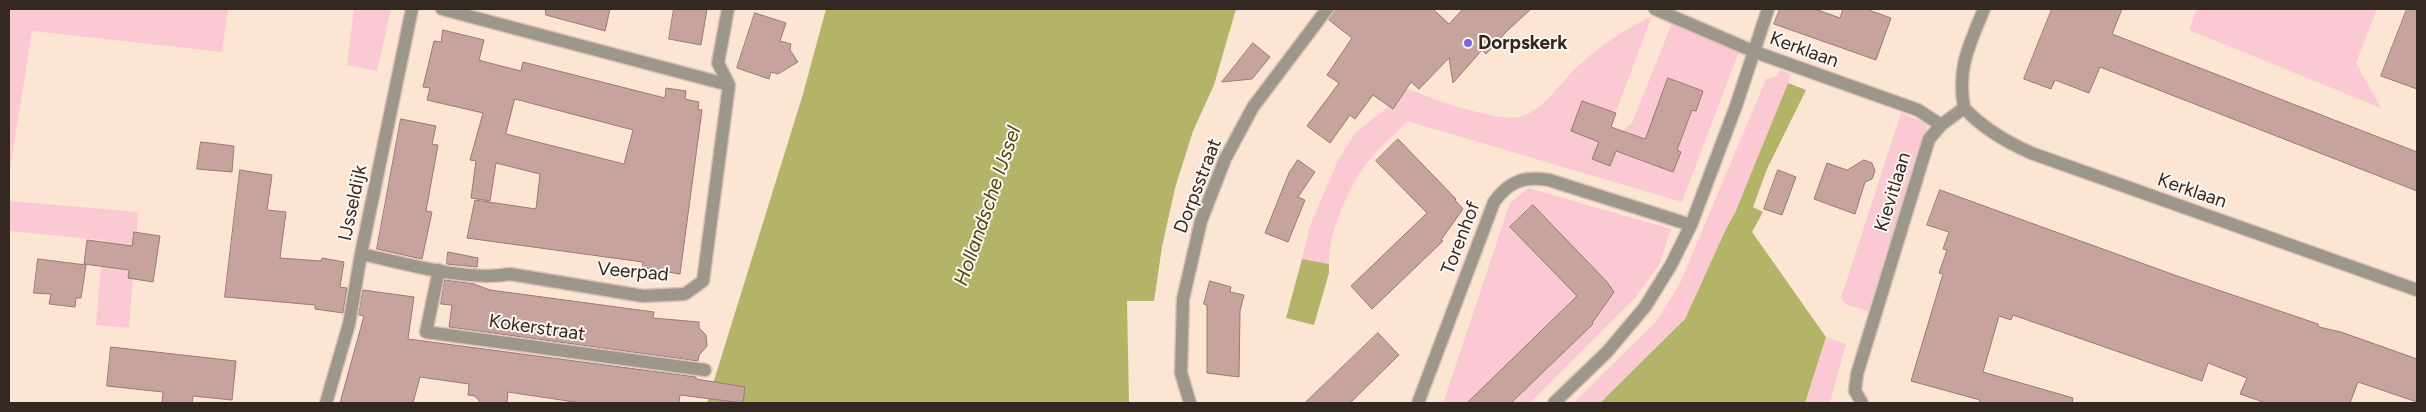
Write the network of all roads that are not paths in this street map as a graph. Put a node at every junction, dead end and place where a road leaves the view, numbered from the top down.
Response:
1 (412, 9) edge
2 (442, 9) edge
3 (728, 9) edge
4 (1327, 9) edge
5 (1655, 9) edge
6 (1768, 9) edge
7 (1984, 9) edge
8 (1755, 52) junction
9 (729, 85) junction
10 (1964, 108) junction
11 (1941, 125) junction
12 (1691, 225) junction
13 (361, 254) junction
14 (439, 270) junction
15 (2417, 290) edge
16 (705, 370) dead end
17 (1860, 402) edge
18 (326, 403) edge
19 (1190, 403) edge
20 (1418, 403) edge
21 (1554, 403) edge

1 - 13 street, IJsseldijk
2 - 9 street
3 - 9 street
4 - 19 street, Dorpsstraat
5 - 8 street, Kerklaan
6 - 8 street
7 - 10 street
8 - 11 street, Kerklaan
8 - 12 street
9 - 14 street, Veerpad
10 - 11 street, Kievitlaan
10 - 15 street, Kerklaan
11 - 17 street, Kievitlaan
12 - 20 street, Torenhof
12 - 21 street
13 - 14 street, Veerpad
13 - 18 street, IJsseldijk
14 - 16 street, Kokerstraat

